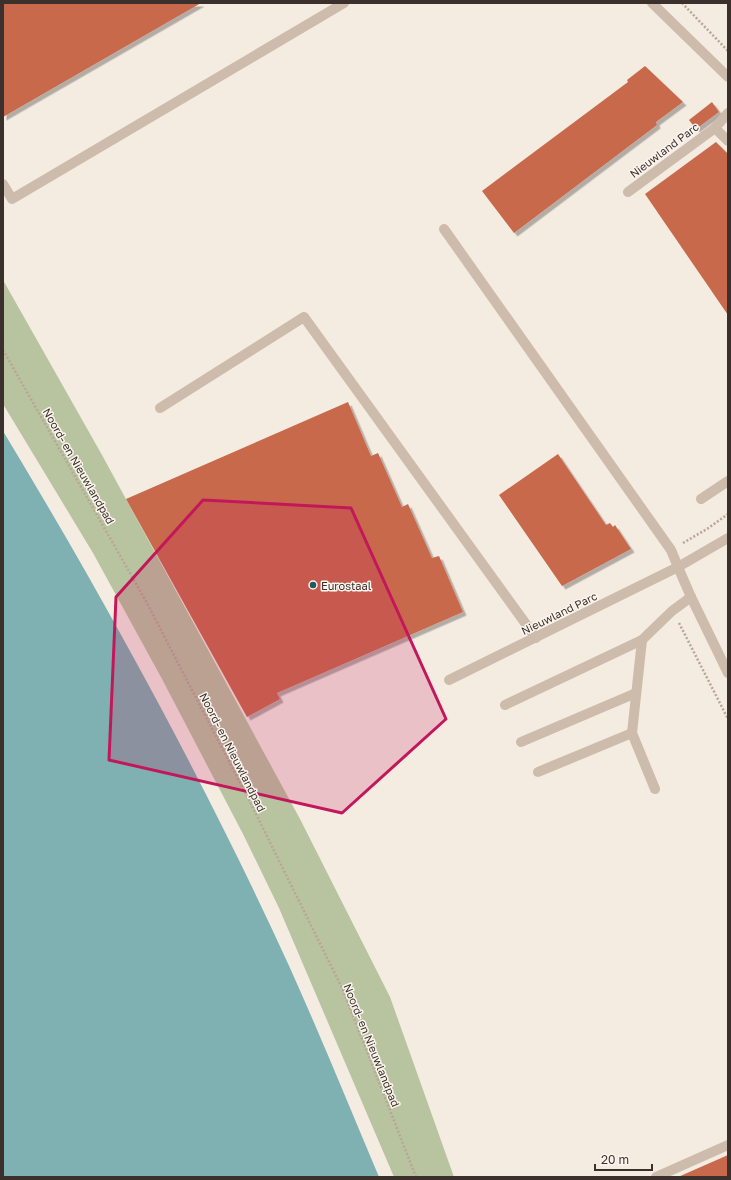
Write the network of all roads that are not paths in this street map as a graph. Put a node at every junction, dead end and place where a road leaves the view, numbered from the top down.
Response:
1 (344, 3) edge
2 (652, 3) edge
3 (728, 77) edge
4 (728, 113) edge
5 (715, 128) junction
6 (728, 141) edge
7 (3, 184) edge
8 (628, 192) dead end
9 (444, 229) dead end
10 (160, 408) dead end
11 (728, 481) edge
12 (701, 499) dead end
13 (728, 538) edge
14 (678, 567) junction
15 (691, 597) junction
16 (536, 638) junction
17 (642, 640) junction
18 (728, 673) edge
19 (450, 680) dead end
20 (636, 693) junction
21 (505, 705) dead end
22 (632, 733) junction
23 (521, 742) dead end
24 (538, 772) dead end
25 (655, 789) dead end
26 (728, 1145) edge
27 (656, 1177) edge

1 - 7 street
2 - 3 street
4 - 5 street, Nieuwland Parc
5 - 6 street, Nieuwland Parc
5 - 8 street, Nieuwland Parc
9 - 14 street
10 - 16 street
11 - 12 street
13 - 14 street, Nieuwland Parc
14 - 15 street
14 - 16 street, Nieuwland Parc
15 - 17 street
15 - 18 street
16 - 19 street, Nieuwland Parc
17 - 20 street
17 - 21 street
20 - 22 street
20 - 23 street
22 - 24 street
22 - 25 street
26 - 27 street

